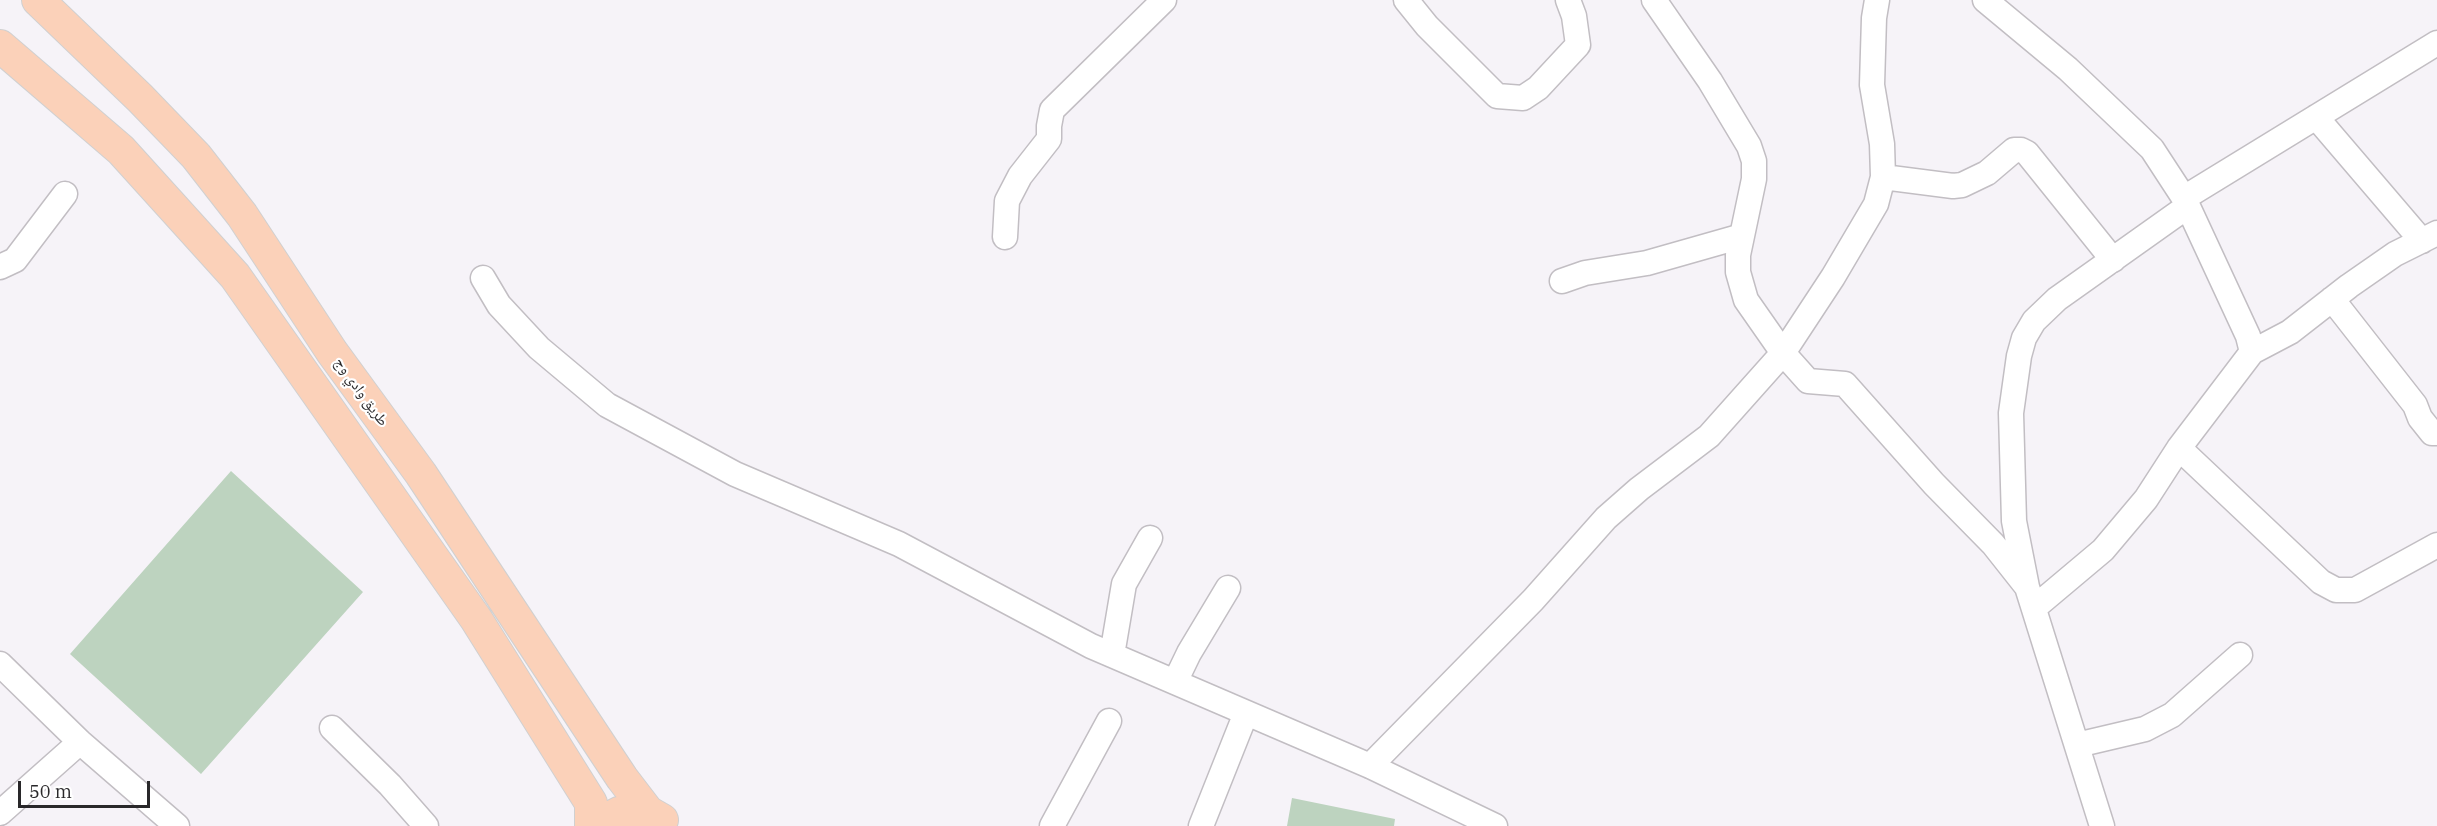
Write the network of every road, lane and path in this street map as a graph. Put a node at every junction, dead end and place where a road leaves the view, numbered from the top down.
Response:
1 (38, 0) edge
2 (1164, 0) edge
3 (1406, 0) edge
4 (1568, 0) edge
5 (1654, 0) edge
6 (1877, 0) edge
7 (1985, 0) edge
8 (2437, 43) edge
9 (0, 46) edge
10 (2316, 117) junction
11 (1883, 177) junction
12 (65, 194) dead end
13 (2186, 202) junction
14 (1742, 236) junction
15 (1005, 237) dead end
16 (2429, 237) edge
17 (2113, 260) junction
18 (0, 267) edge
19 (483, 278) dead end
20 (1562, 281) dead end
21 (2332, 299) junction
22 (2252, 352) junction
23 (1783, 353) junction
24 (2437, 433) edge
25 (2179, 448) junction
26 (1150, 538) dead end
27 (2437, 545) edge
28 (1228, 588) dead end
29 (2031, 598) junction
30 (1113, 655) junction
31 (2240, 655) dead end
32 (0, 664) edge
33 (1175, 682) junction
34 (1246, 713) junction
35 (1109, 721) dead end
36 (332, 728) dead end
37 (80, 742) junction
38 (2077, 745) junction
39 (1370, 766) junction
40 (0, 813) edge
41 (657, 819) edge
42 (177, 826) edge
43 (426, 826) edge
44 (591, 826) edge
45 (601, 826) edge
46 (1052, 826) edge
47 (1201, 826) edge
48 (1495, 826) edge
49 (2102, 826) edge

1 - 41 main road, طريق وادي وج
2 - 15 street
3 - 4 street
5 - 14 street
6 - 11 street
7 - 13 street
8 - 10 street
9 - 44 main road
10 - 13 street
10 - 16 street
11 - 17 street
11 - 23 street
12 - 18 street
13 - 17 street
13 - 22 street
14 - 20 street
14 - 23 street
16 - 21 street
17 - 29 street
19 - 30 street
21 - 22 street
21 - 24 street
22 - 25 street
23 - 29 street
23 - 39 street
25 - 27 street
25 - 29 street
26 - 30 street
28 - 33 street
29 - 38 street
30 - 33 street
31 - 38 street
32 - 37 street
33 - 34 street
34 - 39 street
34 - 47 street
35 - 46 street
36 - 43 street
37 - 40 street
37 - 42 street
38 - 49 street
39 - 48 street
41 - 45 main road

